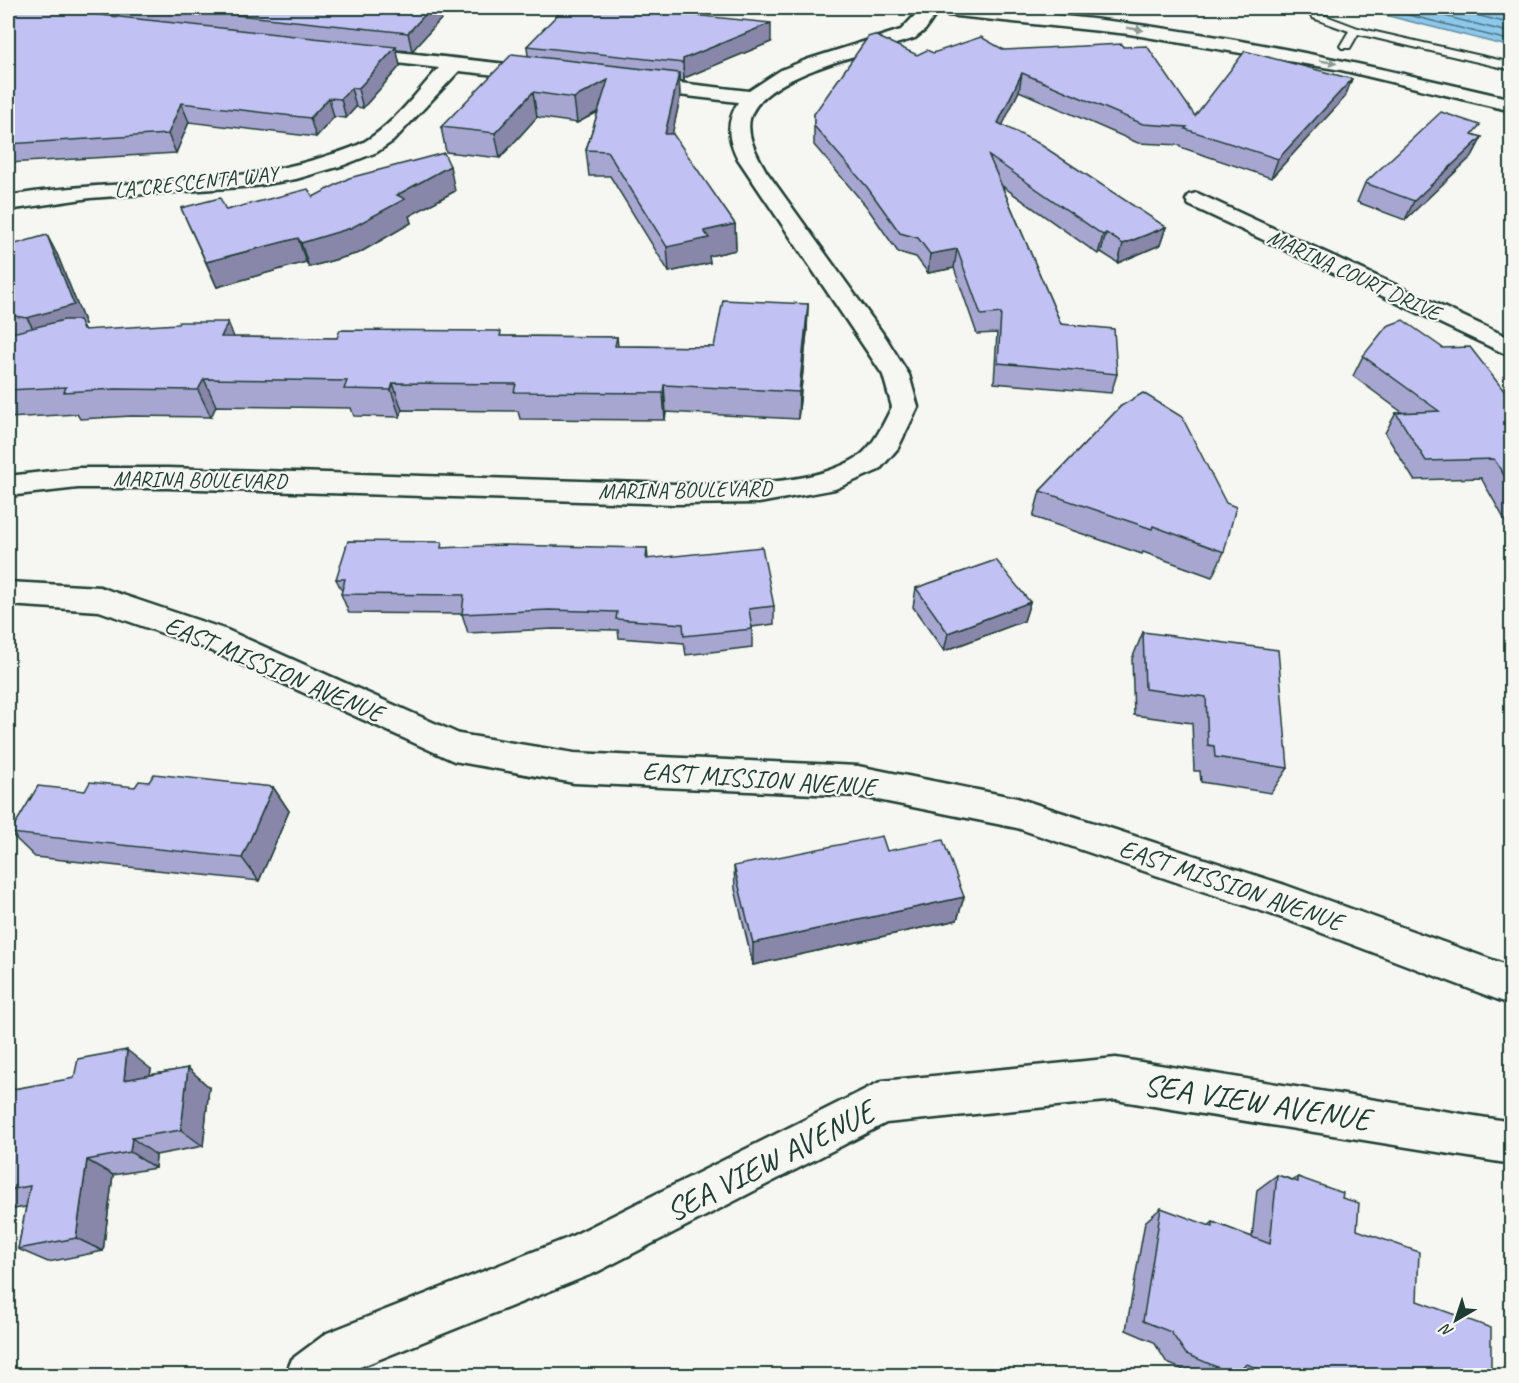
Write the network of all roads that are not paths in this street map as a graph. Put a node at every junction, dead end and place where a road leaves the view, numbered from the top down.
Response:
1 (930, 8) edge
2 (1307, 8) edge
3 (1350, 38) junction
4 (1325, 42) dead end
5 (336, 51) edge
6 (454, 64) junction
7 (1512, 67) edge
8 (561, 76) edge
9 (620, 82) edge
10 (1512, 87) edge
11 (751, 97) junction
12 (1512, 105) edge
13 (1197, 200) dead end
14 (8, 203) edge
15 (1512, 349) edge
16 (8, 486) edge
17 (8, 594) edge
18 (1512, 986) edge
19 (1512, 1143) edge
20 (309, 1376) edge

1 - 11 street
1 -> 12 street
2 - 3 lane
3 - 4 street
3 - 7 lane
3 - 10 street
5 - 6 street
6 - 8 street
6 - 14 street, LA CRESCENTA WAY
9 - 11 street
11 - 16 street, MARINA BOULEVARD
13 - 15 street, MARINA COURT DRIVE
17 - 18 street, EAST MISSION AVENUE
19 - 20 street, SEA VIEW AVENUE

